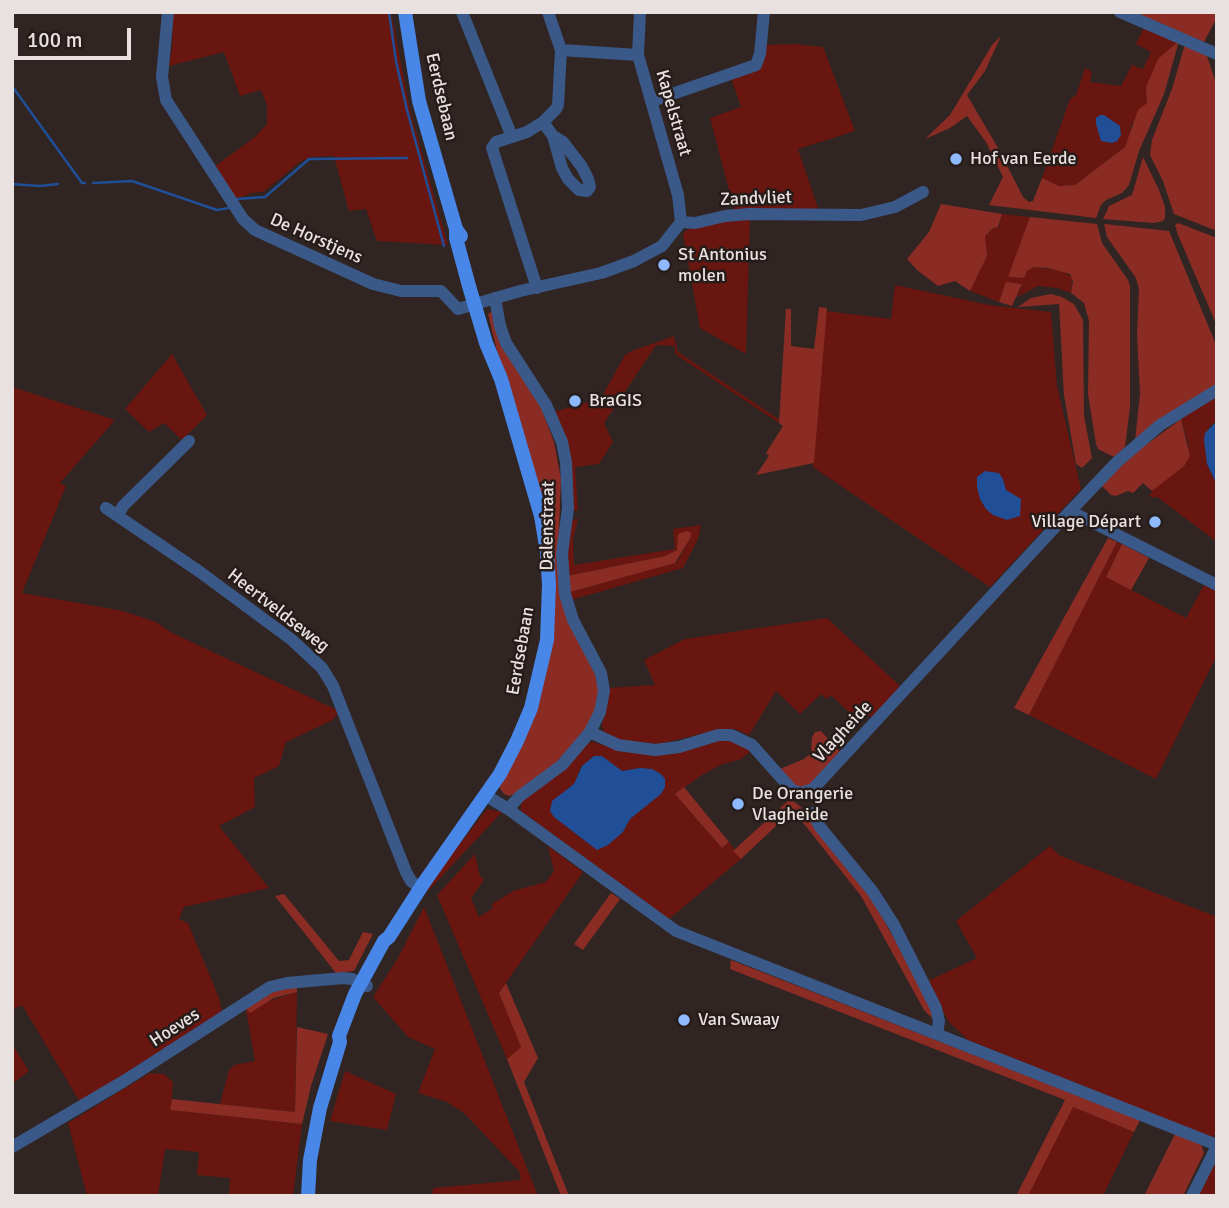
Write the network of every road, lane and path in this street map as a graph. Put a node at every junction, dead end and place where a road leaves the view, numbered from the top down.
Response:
1 (168, 12) edge
2 (405, 12) edge
3 (462, 12) edge
4 (548, 12) edge
5 (640, 12) edge
6 (764, 12) edge
7 (1120, 12) edge
8 (561, 50) junction
9 (1217, 54) edge
10 (638, 55) junction
11 (652, 101) junction
12 (543, 122) junction
13 (553, 136) dead end
14 (512, 137) junction
15 (923, 192) dead end
16 (681, 222) junction
17 (537, 288) junction
18 (484, 301) junction
19 (1217, 390) edge
20 (189, 440) dead end
21 (1070, 511) junction
22 (1217, 585) edge
23 (590, 732) junction
24 (485, 795) junction
25 (508, 809) junction
26 (813, 813) dead end
27 (420, 888) junction
28 (364, 984) junction
29 (937, 1034) junction
30 (1217, 1146) edge
31 (12, 1147) edge
32 (308, 1196) edge
33 (1192, 1196) edge

1 - 18 street, De Horstjens
2 - 18 main road, Eerdsebaan
3 - 14 street
4 - 8 street
5 - 10 street, Kapelstraat
6 - 11 street
7 - 9 street
8 - 10 street
8 - 12 street
10 - 11 street, Kapelstraat
11 - 16 street, Kapelstraat
12 - 13 street
12 - 14 street
14 - 17 street
15 - 16 street, Zandvliet
16 - 17 street
17 - 18 street
18 - 23 street, Dalenstraat
18 - 24 main road, Eerdsebaan
19 - 21 street, Vlagheide
20 - 27 street, Heertveldseweg
21 - 22 street
21 - 23 street, Vlagheide
23 - 25 street, Dalenstraat
24 - 25 street
24 - 27 main road, Eerdsebaan
25 - 29 street
26 - 29 street
27 - 28 main road, Eerdsebaan
28 - 31 street, Hoeves
28 - 32 main road, Eerdsebaan
29 - 30 street
30 - 33 street

